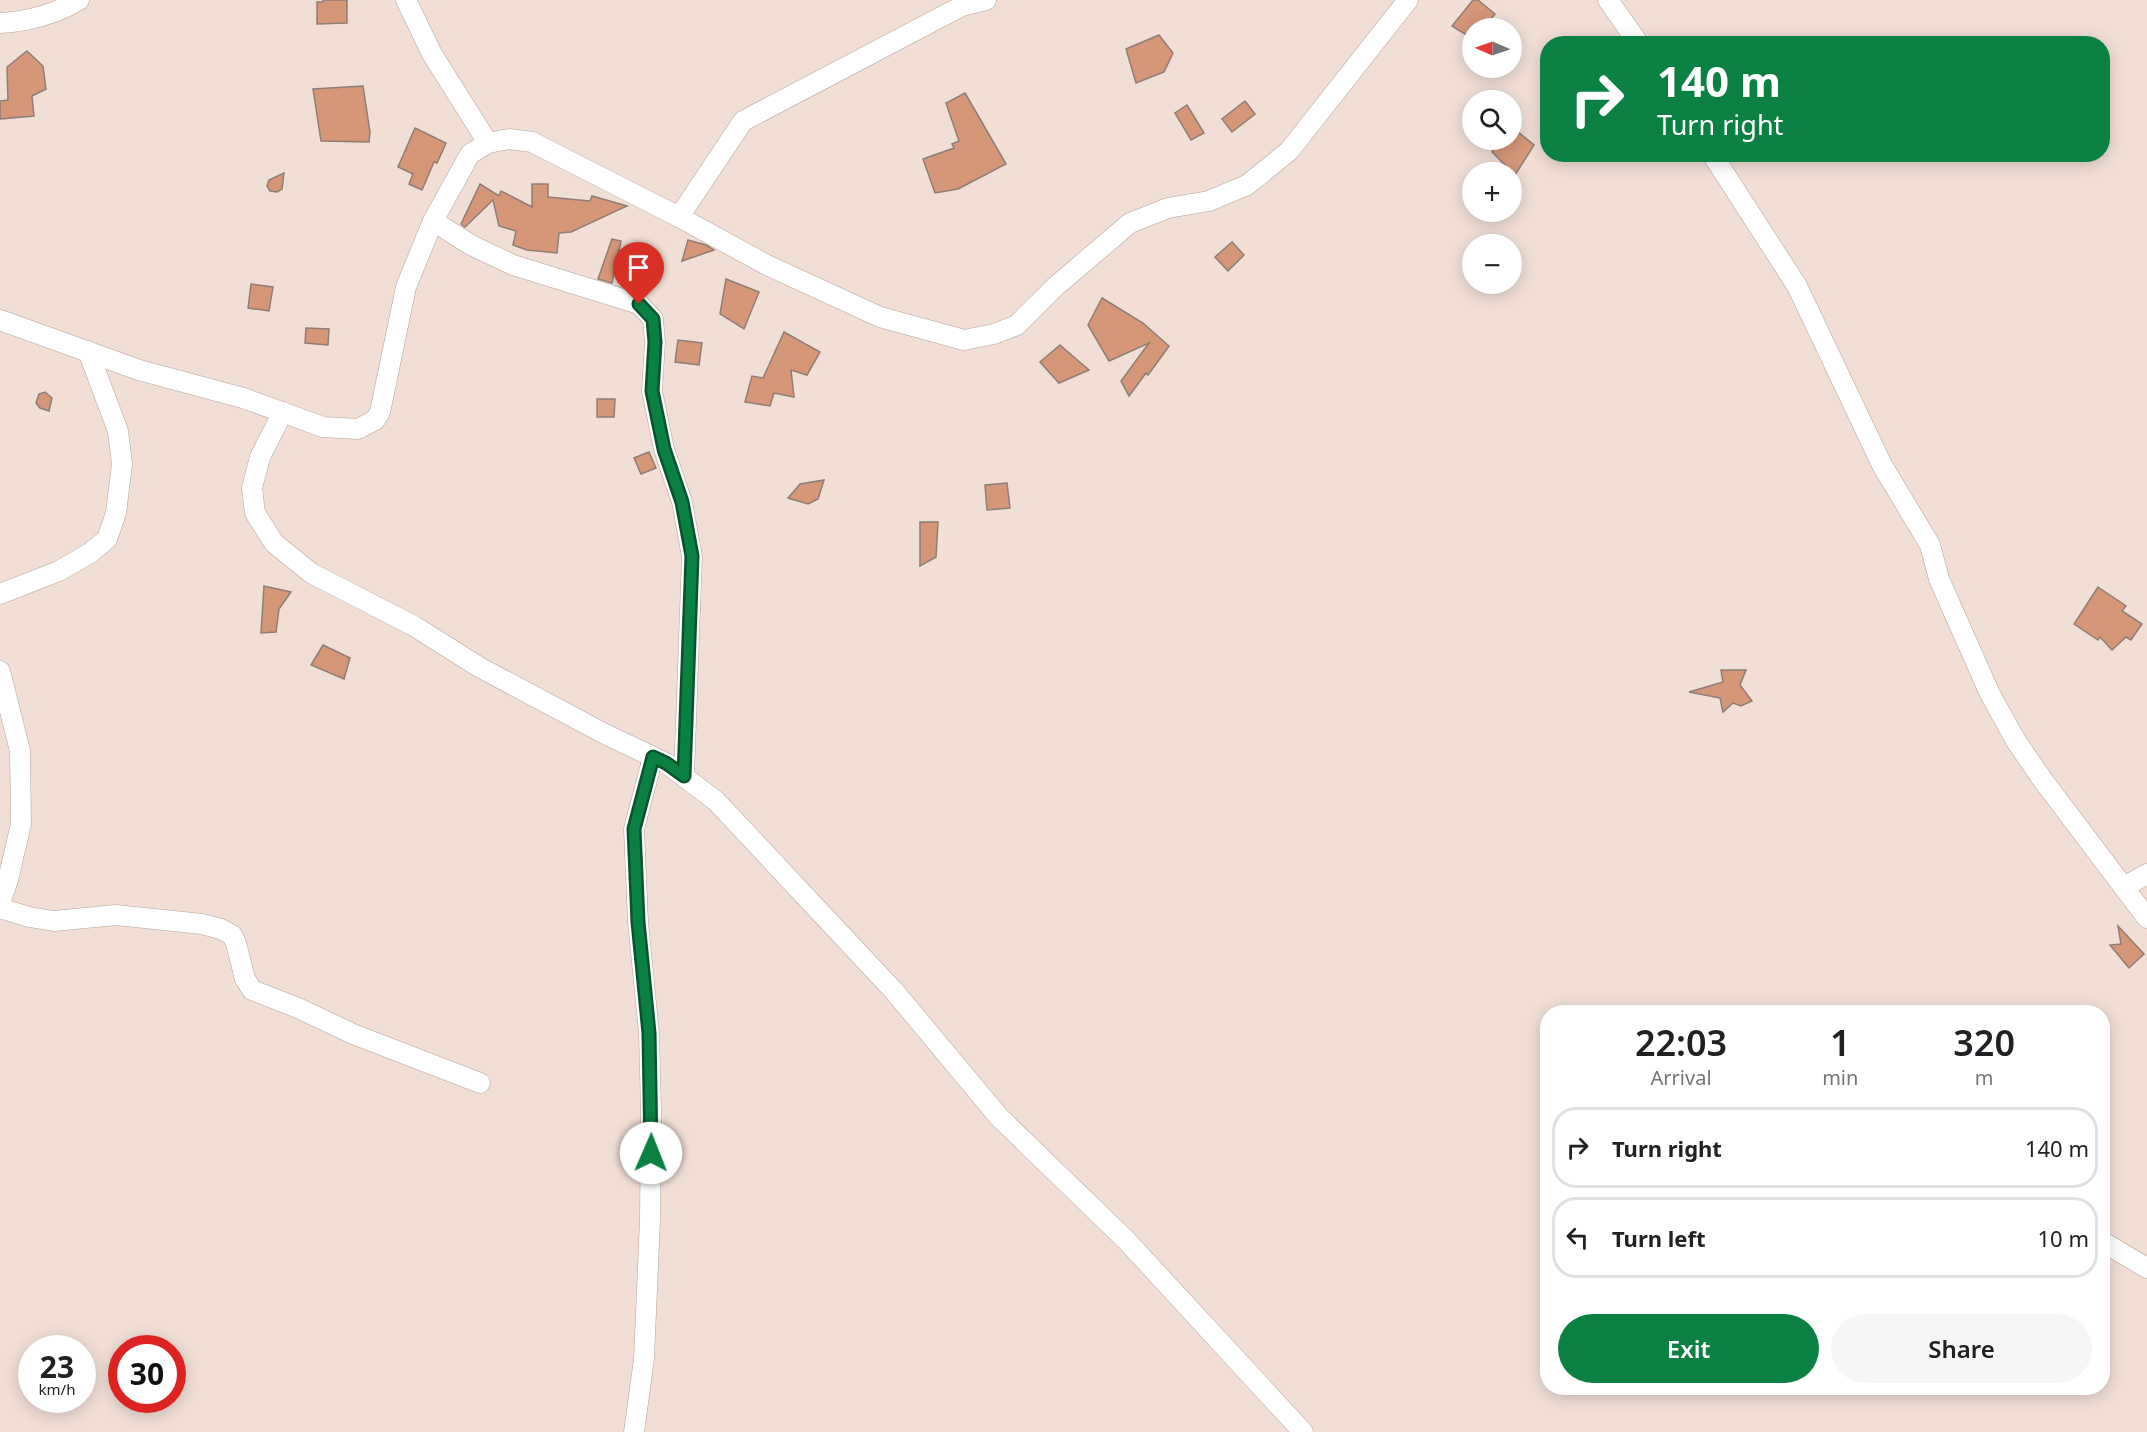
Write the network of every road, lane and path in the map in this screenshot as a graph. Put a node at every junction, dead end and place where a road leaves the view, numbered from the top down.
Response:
1 (79, 0) edge
2 (406, 0) edge
3 (986, 0) edge
4 (1408, 0) edge
5 (1608, 0) edge
6 (0, 23) edge
7 (1633, 36) edge
8 (488, 143) junction
9 (1717, 162) edge
10 (679, 217) junction
11 (433, 221) junction
12 (0, 320) edge
13 (88, 351) junction
14 (283, 412) junction
15 (0, 594) edge
16 (0, 671) edge
17 (653, 757) junction
18 (684, 776) junction
19 (2147, 874) edge
20 (2124, 887) junction
21 (0, 903) edge
22 (0, 909) edge
23 (2147, 918) edge
24 (480, 1083) dead end
25 (2110, 1246) edge
26 (2147, 1268) edge
27 (634, 1432) edge
28 (1303, 1432) edge

1 - 6 street
2 - 8 street
3 - 10 street
4 - 10 street
5 - 7 street
8 - 10 street
8 - 11 street
9 - 20 street
11 - 14 street
11 - 18 street
12 - 13 street
13 - 14 street
13 - 15 street
14 - 17 street
16 - 21 street
17 - 18 street
17 - 27 street
18 - 28 street
19 - 20 street
20 - 23 street
22 - 24 street
25 - 26 street

